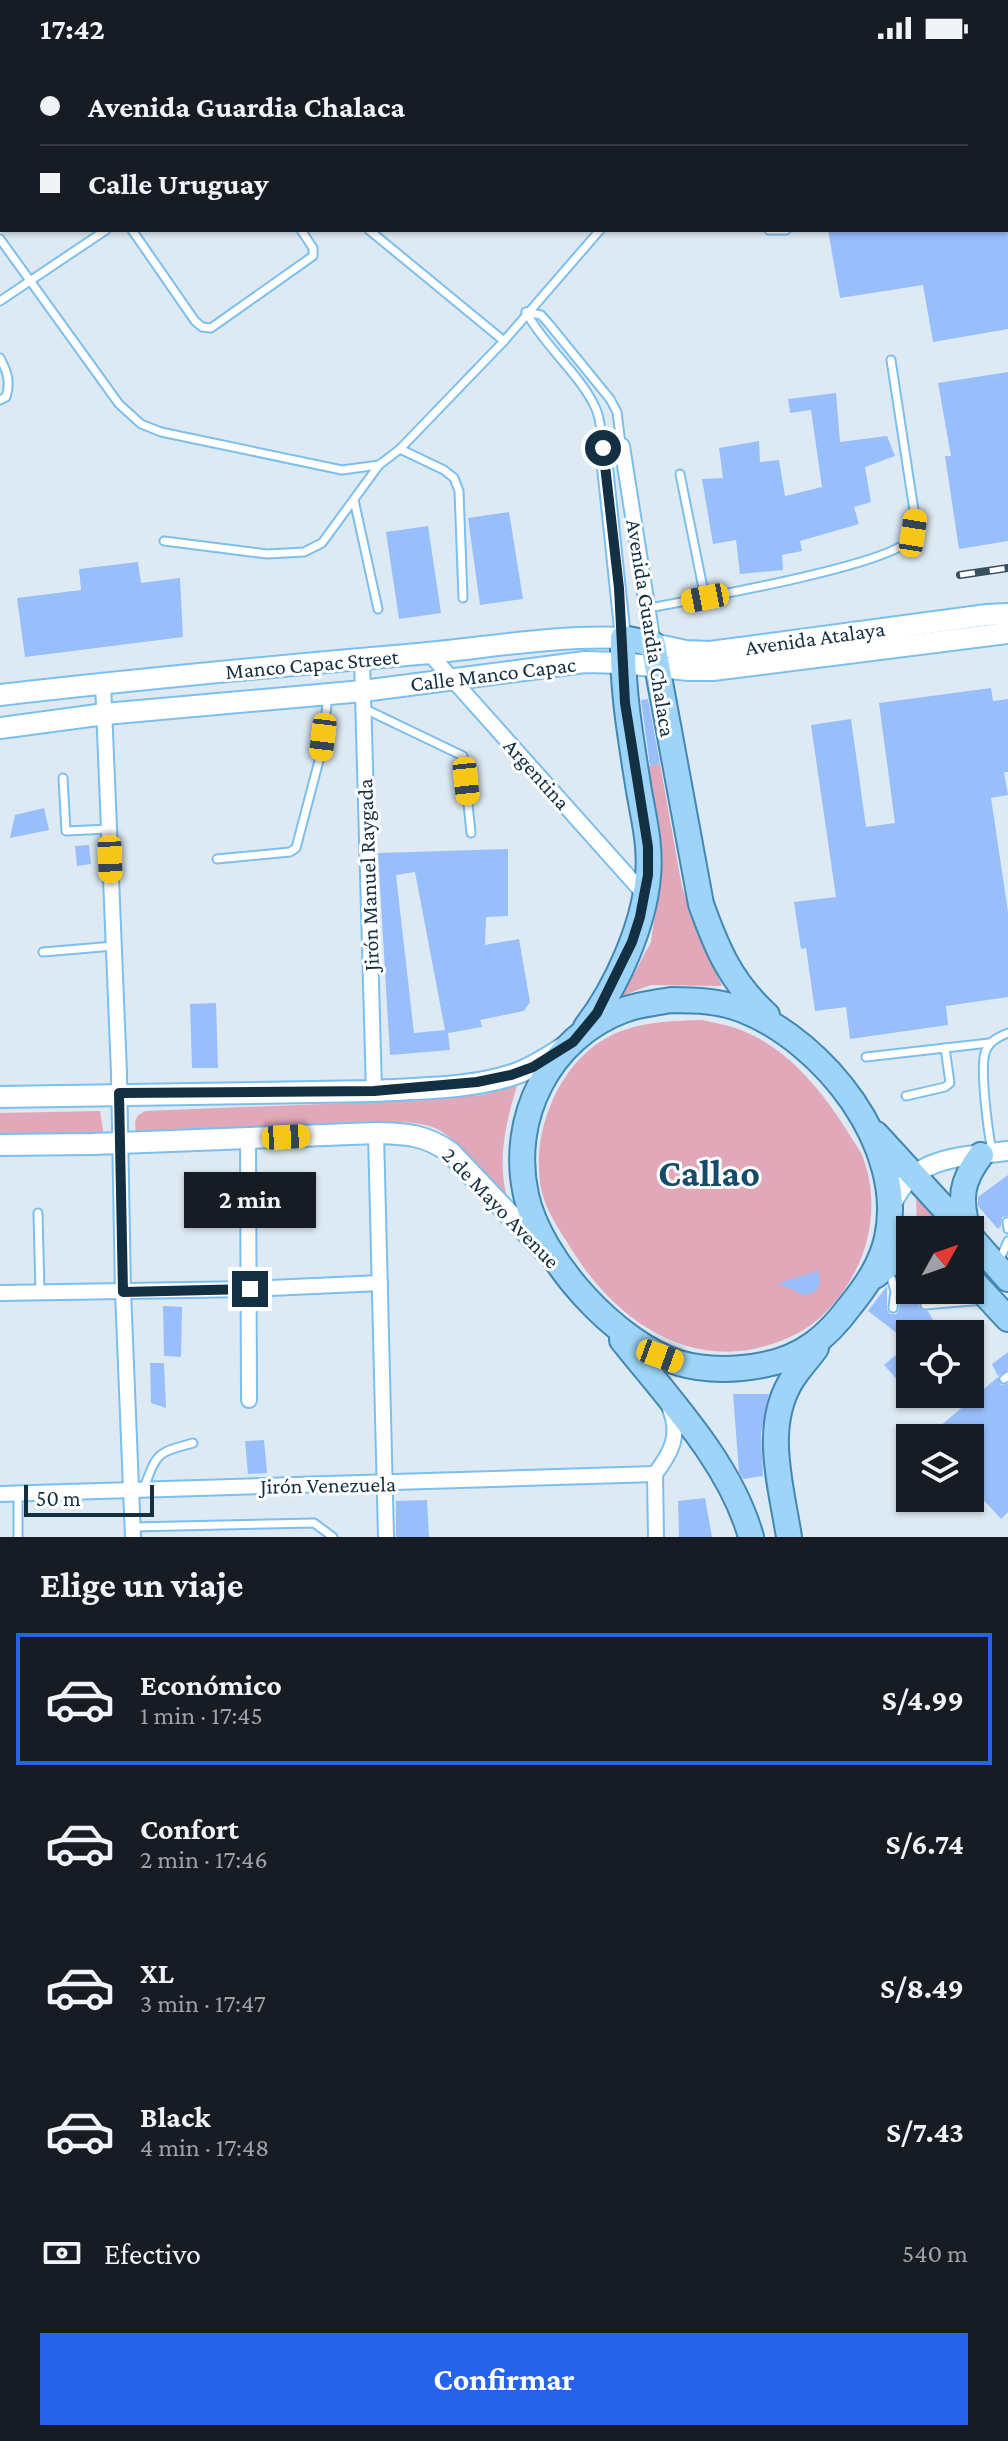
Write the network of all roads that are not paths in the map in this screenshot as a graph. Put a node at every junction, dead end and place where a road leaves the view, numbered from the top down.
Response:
1 (103, 232) edge
2 (133, 232) edge
3 (302, 232) edge
4 (371, 232) edge
5 (598, 232) edge
6 (0, 239) edge
7 (29, 281) junction
8 (0, 301) edge
9 (526, 312) junction
10 (504, 341) junction
11 (0, 358) edge
12 (891, 360) dead end
13 (0, 400) edge
14 (622, 446) junction
15 (603, 448) junction
16 (400, 449) junction
17 (379, 465) junction
18 (680, 474) dead end
19 (354, 500) junction
20 (164, 541) dead end
21 (638, 544) junction
22 (615, 547) junction
23 (463, 598) dead end
24 (705, 598) junction
25 (649, 608) junction
26 (378, 609) dead end
27 (1008, 614) edge
28 (1008, 633) edge
29 (623, 651) junction
30 (429, 653) junction
31 (655, 656) junction
32 (362, 659) junction
33 (452, 679) junction
34 (103, 683) junction
35 (329, 694) junction
36 (0, 695) edge
37 (363, 700) junction
38 (105, 714) junction
39 (0, 728) edge
40 (63, 778) dead end
41 (109, 829) junction
42 (471, 833) dead end
43 (217, 859) dead end
44 (645, 895) junction
45 (114, 946) junction
46 (43, 952) dead end
47 (784, 1030) junction
48 (1008, 1033) edge
49 (576, 1039) junction
50 (989, 1043) junction
51 (945, 1048) junction
52 (866, 1057) dead end
53 (374, 1091) junction
54 (119, 1093) junction
55 (906, 1096) dead end
56 (0, 1097) edge
57 (867, 1124) junction
58 (376, 1133) junction
59 (248, 1139) junction
60 (120, 1143) junction
61 (0, 1145) edge
62 (994, 1153) edge
63 (913, 1174) junction
64 (38, 1213) dead end
65 (889, 1213) junction
66 (953, 1216) edge
67 (963, 1216) edge
68 (1007, 1222) edge
69 (1008, 1229) edge
70 (1008, 1241) edge
71 (984, 1252) edge
72 (896, 1259) edge
73 (886, 1265) junction
74 (1002, 1273) edge
75 (570, 1279) junction
76 (380, 1283) junction
77 (250, 1289) junction
78 (40, 1292) junction
79 (123, 1292) junction
80 (0, 1293) edge
81 (984, 1293) edge
82 (990, 1299) junction
83 (925, 1305) dead end
84 (595, 1307) junction
85 (893, 1308) dead end
86 (848, 1312) junction
87 (1008, 1319) edge
88 (663, 1392) junction
89 (249, 1400) dead end
90 (193, 1443) dead end
91 (655, 1474) junction
92 (385, 1484) junction
93 (138, 1490) junction
94 (0, 1494) edge
95 (18, 1494) junction
96 (177, 1526) junction
97 (792, 1531) edge
98 (133, 1532) edge
99 (18, 1537) edge
100 (177, 1537) edge
101 (333, 1537) edge
102 (386, 1537) edge
103 (656, 1537) edge
104 (751, 1537) edge

1 - 7 lane
2 - 3 lane
4 - 10 lane
5 - 9 lane
6 - 7 lane
7 - 8 lane
7 - 17 lane
9 - 10 lane
9 - 14 lane
9 - 15 lane
10 - 16 lane
11 - 13 lane
12 - 24 lane
14 - 15 street
14 - 21 street, Avenida Guardia Chalaca
15 - 22 street, Avenida Guardia Chalaca
16 - 17 lane
16 - 23 lane
17 - 19 lane
18 - 24 lane
19 - 20 lane
19 - 26 lane
21 - 22 street
21 - 25 street, Avenida Guardia Chalaca
22 - 29 street, Avenida Guardia Chalaca
24 - 25 lane
25 - 31 street, Avenida Guardia Chalaca
27 - 31 main road, Avenida Atalaya
28 - 31 main road, Avenida Atalaya
29 - 30 main road, Manco Capac Street
29 - 31 main road, Avenida Atalaya
29 - 33 main road, Calle Manco Capac
29 - 44 main road, Avenida Guardia Chalaca
30 - 32 main road, Manco Capac Street
30 - 33 street, Argentina
31 - 47 main road, Avenida Guardia Chalaca
32 - 34 main road, Manco Capac Street
32 - 37 street, Jirón Manuel Raygada
33 - 37 main road, Calle Manco Capac
33 - 44 street, Argentina
34 - 36 main road, Manco Capac Street
34 - 38 street
35 - 37 main road, Manco Capac Street
35 - 38 main road, Manco Capac Street
35 - 43 lane
37 - 42 lane
37 - 53 street, Jirón Manuel Raygada
38 - 39 main road, Manco Capac Street
38 - 41 street
40 - 41 lane
41 - 45 street
44 - 49 main road, Avenida Guardia Chalaca
45 - 46 lane
45 - 54 street
47 - 49 main road
47 - 57 main road, Avenida Guardia Chalaca
48 - 50 lane
49 - 53 main road
49 - 75 main road
50 - 51 lane
50 - 62 lane
51 - 52 lane
51 - 55 lane
53 - 54 main road
54 - 56 main road
54 - 60 street
57 - 63 main road
57 - 65 main road
58 - 59 main road, 2 de Mayo Avenue
58 - 75 main road, 2 de Mayo Avenue
58 - 76 street
59 - 60 main road, 2 de Mayo Avenue
59 - 77 street
60 - 61 main road, 2 de Mayo Avenue
60 - 79 street
62 - 63 street
62 - 67 main road
63 - 65 street
63 - 66 main road
64 - 78 lane
65 - 86 main road
68 - 69 lane
70 - 74 lane
71 - 74 main road
72 - 73 main road
73 - 85 lane
73 - 86 main road
75 - 84 main road
76 - 77 street
76 - 92 street
77 - 79 street
77 - 89 street
78 - 79 street
78 - 80 street
79 - 93 street
81 - 82 main road
82 - 83 lane
82 - 87 main road
84 - 86 main road
84 - 88 main road
86 - 97 main road
88 - 91 street
88 - 104 main road
90 - 93 lane
91 - 92 street, Jirón Venezuela
91 - 103 street
92 - 93 street, Jirón Venezuela
92 - 102 street
93 - 95 street, Jirón Venezuela
93 - 98 street
94 - 95 street, Jirón Venezuela
95 - 99 lane
96 - 98 lane
96 - 100 lane
96 - 101 lane

